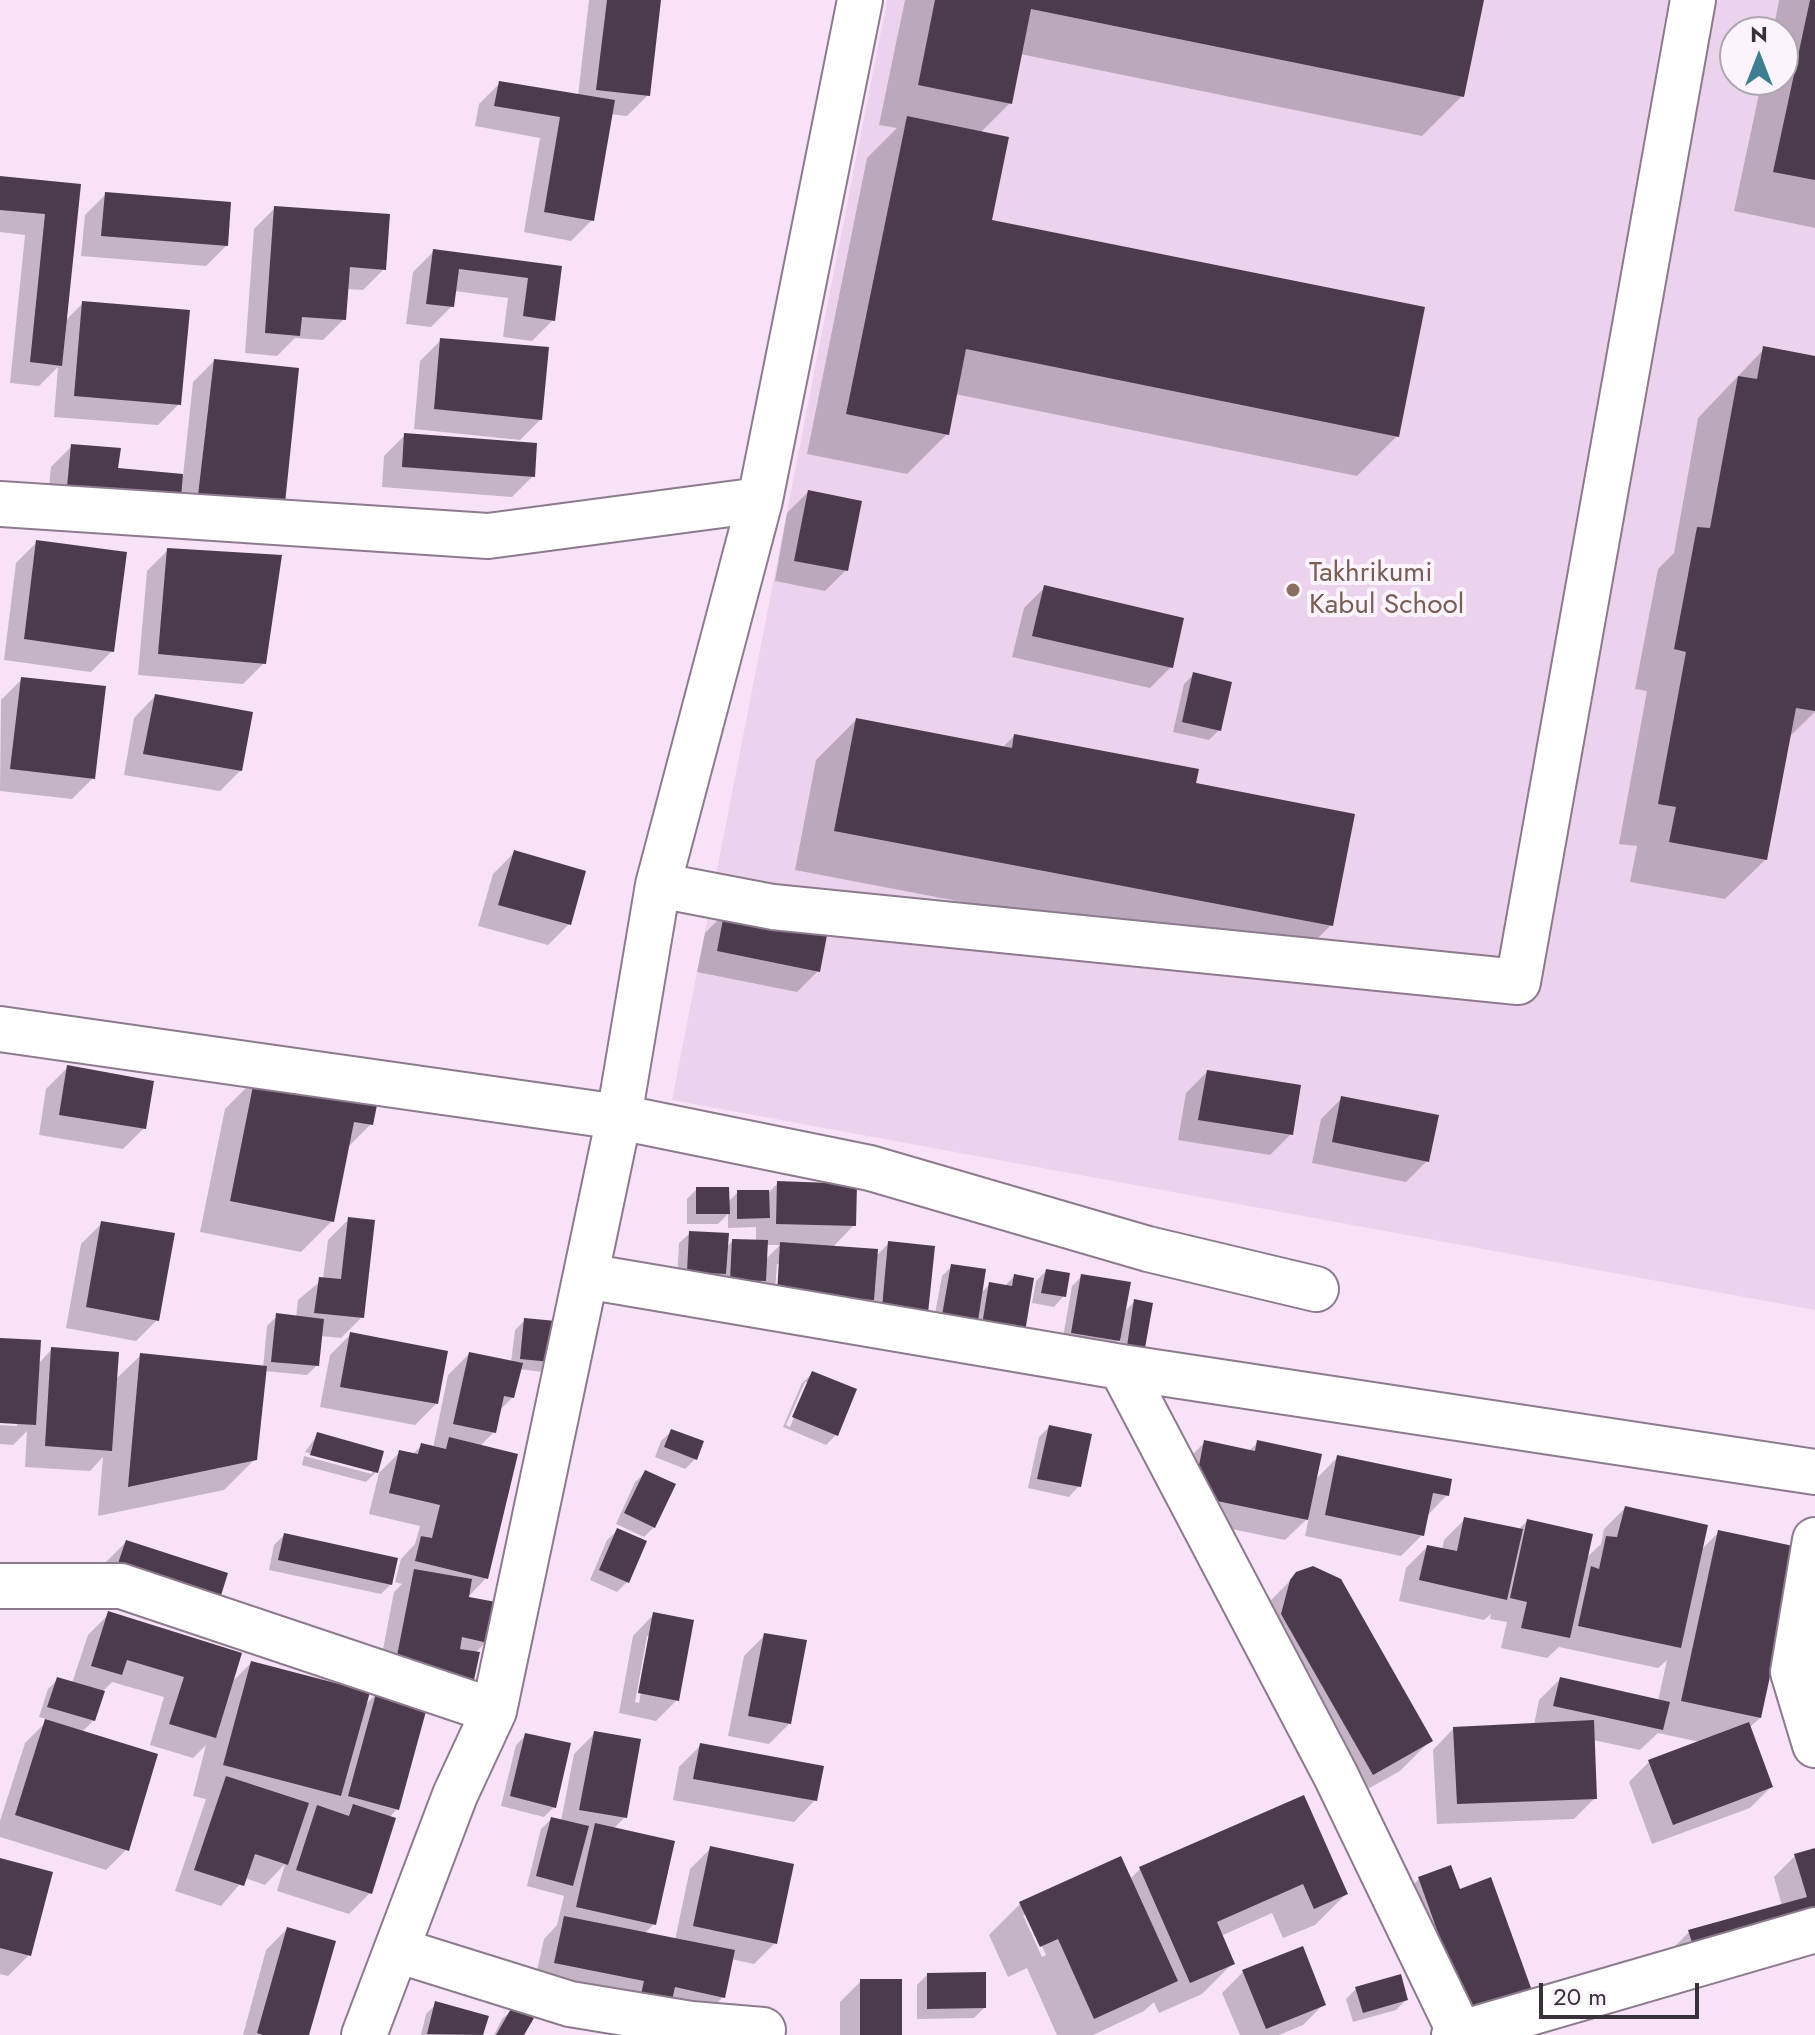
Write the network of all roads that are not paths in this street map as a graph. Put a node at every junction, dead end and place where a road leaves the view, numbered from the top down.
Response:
1 (860, 0) edge
2 (1693, 0) edge
3 (760, 500) junction
4 (0, 504) edge
5 (658, 885) junction
6 (0, 1029) edge
7 (619, 1117) junction
8 (586, 1276) junction
9 (1316, 1289) dead end
10 (1121, 1367) junction
11 (1815, 1472) edge
12 (1815, 1540) edge
13 (0, 1586) edge
14 (494, 1711) junction
15 (1815, 1745) edge
16 (1815, 1930) edge
17 (397, 1950) junction
18 (763, 2030) dead end
19 (1459, 2034) edge
20 (364, 2035) edge

1 - 3 street
2 - 5 street
3 - 4 street
3 - 5 street
5 - 7 street
6 - 7 street
7 - 8 street
7 - 9 street
8 - 10 street
8 - 14 street
10 - 11 street
10 - 19 street
12 - 15 street
13 - 14 street
14 - 17 street
16 - 19 street
17 - 18 street
17 - 20 street

